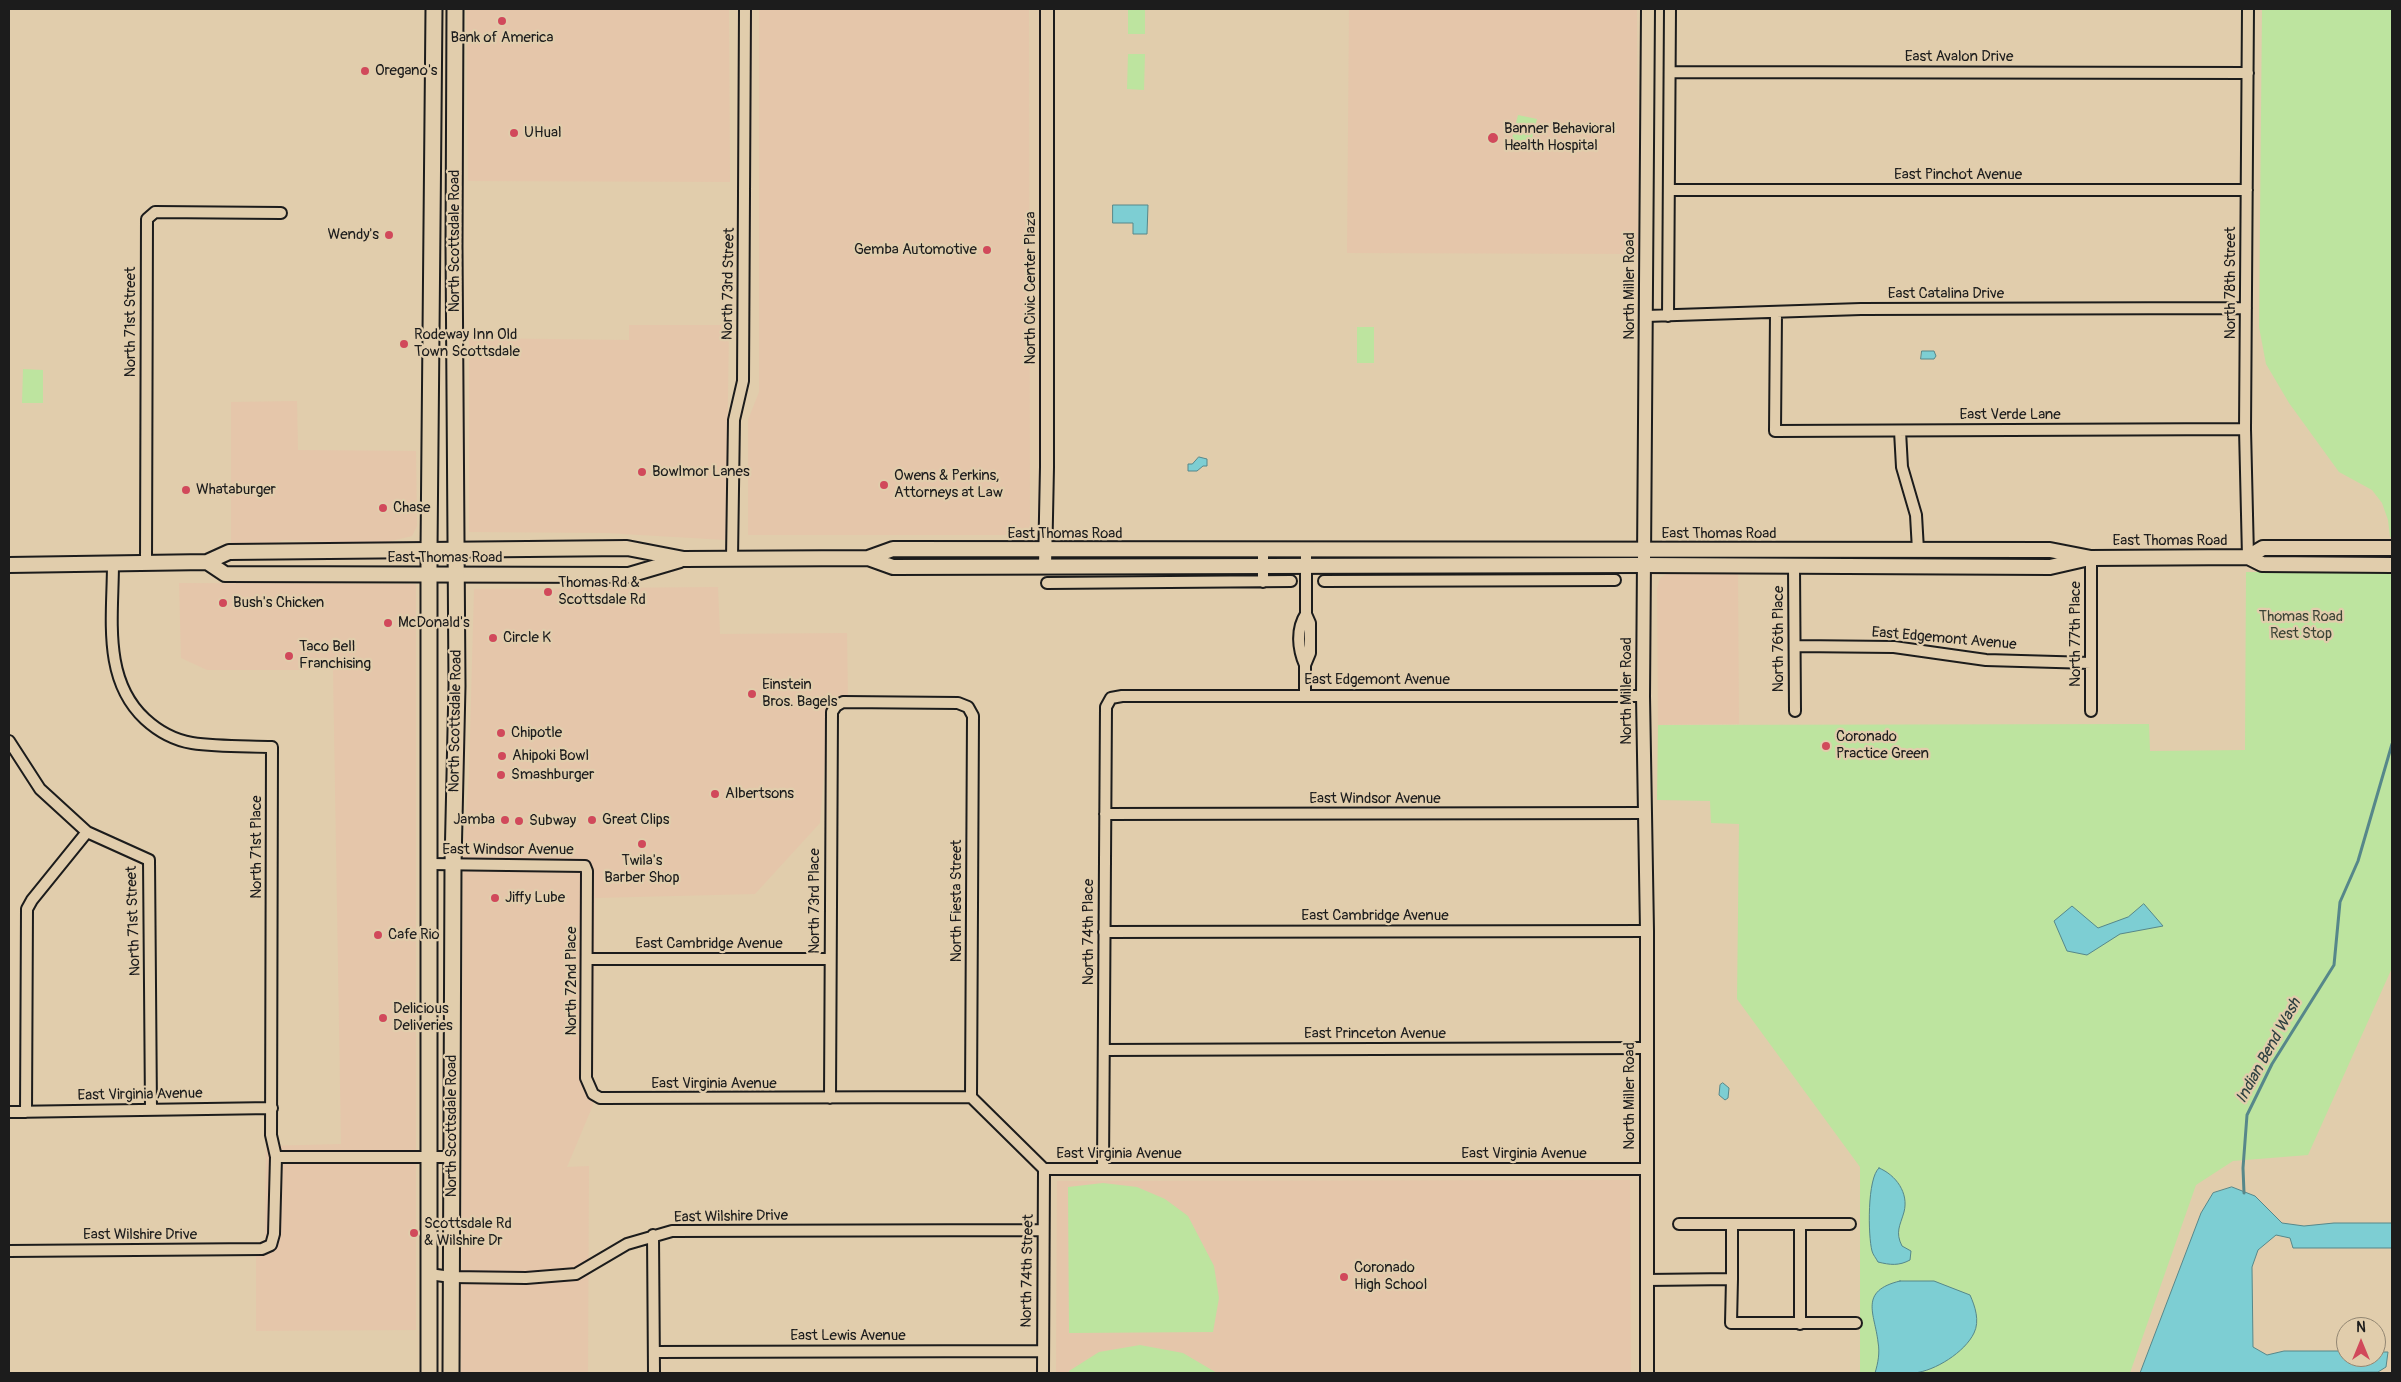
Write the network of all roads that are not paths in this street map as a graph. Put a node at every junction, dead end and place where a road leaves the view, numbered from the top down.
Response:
1 (434, 9) edge
2 (455, 9) edge
3 (744, 9) edge
4 (1047, 9) edge
5 (1648, 9) edge
6 (1670, 9) edge
7 (2248, 9) edge
8 (1670, 72) junction
9 (2248, 73) junction
10 (1669, 190) junction
11 (2246, 190) junction
12 (281, 213) dead end
13 (2246, 308) junction
14 (1776, 314) junction
15 (1646, 316) junction
16 (1668, 316) junction
17 (2245, 429) junction
18 (1900, 431) junction
19 (457, 548) junction
20 (2390, 548) edge
21 (429, 549) junction
22 (1046, 550) junction
23 (1263, 550) junction
24 (1306, 550) junction
25 (1346, 550) junction
26 (1643, 550) junction
27 (1918, 550) junction
28 (2248, 557) junction
29 (732, 558) junction
30 (868, 558) junction
31 (2091, 558) junction
32 (684, 559) junction
33 (207, 562) junction
34 (113, 563) junction
35 (146, 563) junction
36 (9, 565) edge
37 (1643, 565) junction
38 (2390, 565) edge
39 (1045, 566) junction
40 (1123, 566) junction
41 (1263, 567) junction
42 (1306, 567) junction
43 (1794, 567) junction
44 (1546, 573) junction
45 (1346, 574) junction
46 (429, 575) junction
47 (458, 575) junction
48 (1615, 580) dead end
49 (1291, 581) dead end
50 (1324, 581) dead end
51 (1124, 582) junction
52 (1263, 582) junction
53 (1047, 583) dead end
54 (1795, 646) junction
55 (2091, 663) junction
56 (1305, 695) junction
57 (1643, 696) junction
58 (1111, 698) joint
59 (968, 707) joint
60 (1795, 710) dead end
61 (2091, 711) dead end
62 (9, 744) edge
63 (430, 804) junction
64 (455, 804) junction
65 (1645, 813) junction
66 (1105, 814) junction
67 (87, 832) junction
68 (430, 864) junction
69 (453, 864) junction
70 (585, 866) joint
71 (1647, 931) junction
72 (1104, 932) junction
73 (588, 959) junction
74 (830, 959) junction
75 (1646, 1048) junction
76 (1104, 1050) junction
77 (593, 1094) joint
78 (971, 1096) junction
79 (830, 1098) junction
80 (272, 1108) junction
81 (151, 1110) junction
82 (9, 1112) edge
83 (26, 1112) junction
84 (430, 1156) junction
85 (276, 1157) junction
86 (453, 1157) junction
87 (1103, 1168) junction
88 (1044, 1169) junction
89 (1646, 1169) junction
90 (1679, 1224) dead end
91 (1732, 1224) junction
92 (1850, 1224) dead end
93 (1800, 1225) junction
94 (1044, 1230) junction
95 (653, 1235) junction
96 (271, 1245) joint
97 (9, 1251) edge
98 (429, 1274) junction
99 (451, 1277) junction
100 (1732, 1279) junction
101 (1647, 1280) junction
102 (1856, 1323) dead end
103 (1800, 1324) junction
104 (1042, 1351) junction
105 (654, 1352) junction
106 (429, 1373) edge
107 (451, 1373) edge
108 (654, 1373) edge
109 (1042, 1373) edge
110 (1648, 1373) edge

1 - 21 main road, North Scottsdale Road
2 - 19 main road, North Scottsdale Road
3 - 29 street, North 73rd Street
4 - 22 street, North Civic Center Plaza
5 - 15 street, North Miller Road
6 - 8 street
7 - 9 street, North 78th Street
8 - 9 street, East Avalon Drive
8 - 10 street
9 - 11 street, North 78th Street
10 - 11 street, East Pinchot Avenue
10 - 16 street
11 - 13 street, North 78th Street
12 - 35 street, North 71st Street
13 - 14 street, East Catalina Drive
13 - 17 street, North 78th Street
14 - 16 street, East Catalina Drive
14 - 18 street, East Verde Lane
15 - 16 street, East Catalina Drive
15 - 26 street, North Miller Road
17 - 18 street, East Verde Lane
17 - 28 street, North 78th Street
18 - 27 street
19 - 21 main road, East Thomas Road
19 - 32 main road, East Thomas Road
19 - 47 main road, North Scottsdale Road
20 - 28 main road, East Thomas Road
21 - 33 main road, East Thomas Road
21 - 46 main road, North Scottsdale Road
22 - 23 main road, East Thomas Road
22 - 30 main road, East Thomas Road
22 - 39 street, North Civic Center Plaza
23 - 24 main road, East Thomas Road
23 - 41 street
24 - 25 main road, East Thomas Road
24 - 42 street
25 - 26 main road, East Thomas Road
25 - 45 street
26 - 27 main road, East Thomas Road
26 - 37 street, North Miller Road
27 - 31 main road, East Thomas Road
28 - 31 main road, East Thomas Road
28 - 38 main road, East Thomas Road
29 - 30 main road, East Thomas Road
29 - 32 main road, East Thomas Road
30 - 39 main road, East Thomas Road
31 - 43 main road, East Thomas Road
31 - 55 street, North 77th Place
32 - 47 main road, East Thomas Road
33 - 35 main road, East Thomas Road
33 - 46 main road, East Thomas Road
34 - 35 main road, East Thomas Road
34 - 36 main road, East Thomas Road
34 - 80 street, North 71st Place
37 - 43 main road, East Thomas Road
37 - 44 main road, East Thomas Road
37 - 57 street, North Miller Road
39 - 40 main road, East Thomas Road
40 - 41 main road, East Thomas Road
40 - 51 street
41 - 42 main road, East Thomas Road
41 - 52 street
42 - 45 main road, East Thomas Road
42 - 56 street
43 - 54 street, North 76th Place
44 - 45 main road, East Thomas Road
44 - 48 street, East Thomas Road
45 - 50 street, East Thomas Road
46 - 47 main road, East Thomas Road
46 - 63 main road, North Scottsdale Road
47 - 64 main road, North Scottsdale Road
49 - 52 street
51 - 52 street
51 - 53 street
54 - 55 street, East Edgemont Avenue
54 - 60 street, North 76th Place
55 - 61 street, North 77th Place
56 - 57 street, East Edgemont Avenue
56 - 58 street, East Edgemont Avenue
57 - 65 street, North Miller Road
58 - 66 street, North 74th Place
59 - 74 street, North 73rd Place
59 - 78 street, North Fiesta Street
62 - 67 street, North 71st Street
63 - 64 main road
63 - 68 main road, North Scottsdale Road
64 - 69 main road, North Scottsdale Road
65 - 66 street, East Windsor Avenue
65 - 71 street, North Miller Road
66 - 72 street, North 74th Place
67 - 81 street, North 71st Street
67 - 83 street
68 - 69 street, East Windsor Avenue
68 - 84 main road, North Scottsdale Road
69 - 70 street, East Windsor Avenue
69 - 86 main road, North Scottsdale Road
70 - 73 street, North 72nd Place
71 - 72 street, East Cambridge Avenue
71 - 75 street, North Miller Road
72 - 76 street, North 74th Place
73 - 74 street, East Cambridge Avenue
73 - 77 street, North 72nd Place
74 - 79 street, North 73rd Place
75 - 76 street, East Princeton Avenue
75 - 89 street, North Miller Road
76 - 87 street, North 74th Place
77 - 79 street, East Virginia Avenue
78 - 79 street, East Virginia Avenue
78 - 88 street, East Virginia Avenue
80 - 81 street, East Virginia Avenue
80 - 85 street, North 71st Place
81 - 83 street, East Virginia Avenue
82 - 83 street, East Virginia Avenue
84 - 85 street
84 - 86 street
84 - 98 main road, North Scottsdale Road
85 - 96 street, North 71st Place
86 - 99 main road, North Scottsdale Road
87 - 88 street, East Virginia Avenue
87 - 89 street, East Virginia Avenue
88 - 94 street, North 74th Street
89 - 101 street, North Miller Road
90 - 91 street
91 - 93 street
91 - 100 street
92 - 93 street
93 - 103 street
94 - 95 street, East Wilshire Drive
94 - 104 street, North 74th Street
95 - 99 street, East Wilshire Drive
95 - 105 street
96 - 97 street, East Wilshire Drive
98 - 99 street, East Wilshire Drive
98 - 106 main road, North Scottsdale Road
99 - 107 main road, North Scottsdale Road
100 - 101 street
100 - 103 street
101 - 110 street, North Miller Road
102 - 103 street
104 - 105 street, East Lewis Avenue
104 - 109 street, North 74th Street
105 - 108 street

